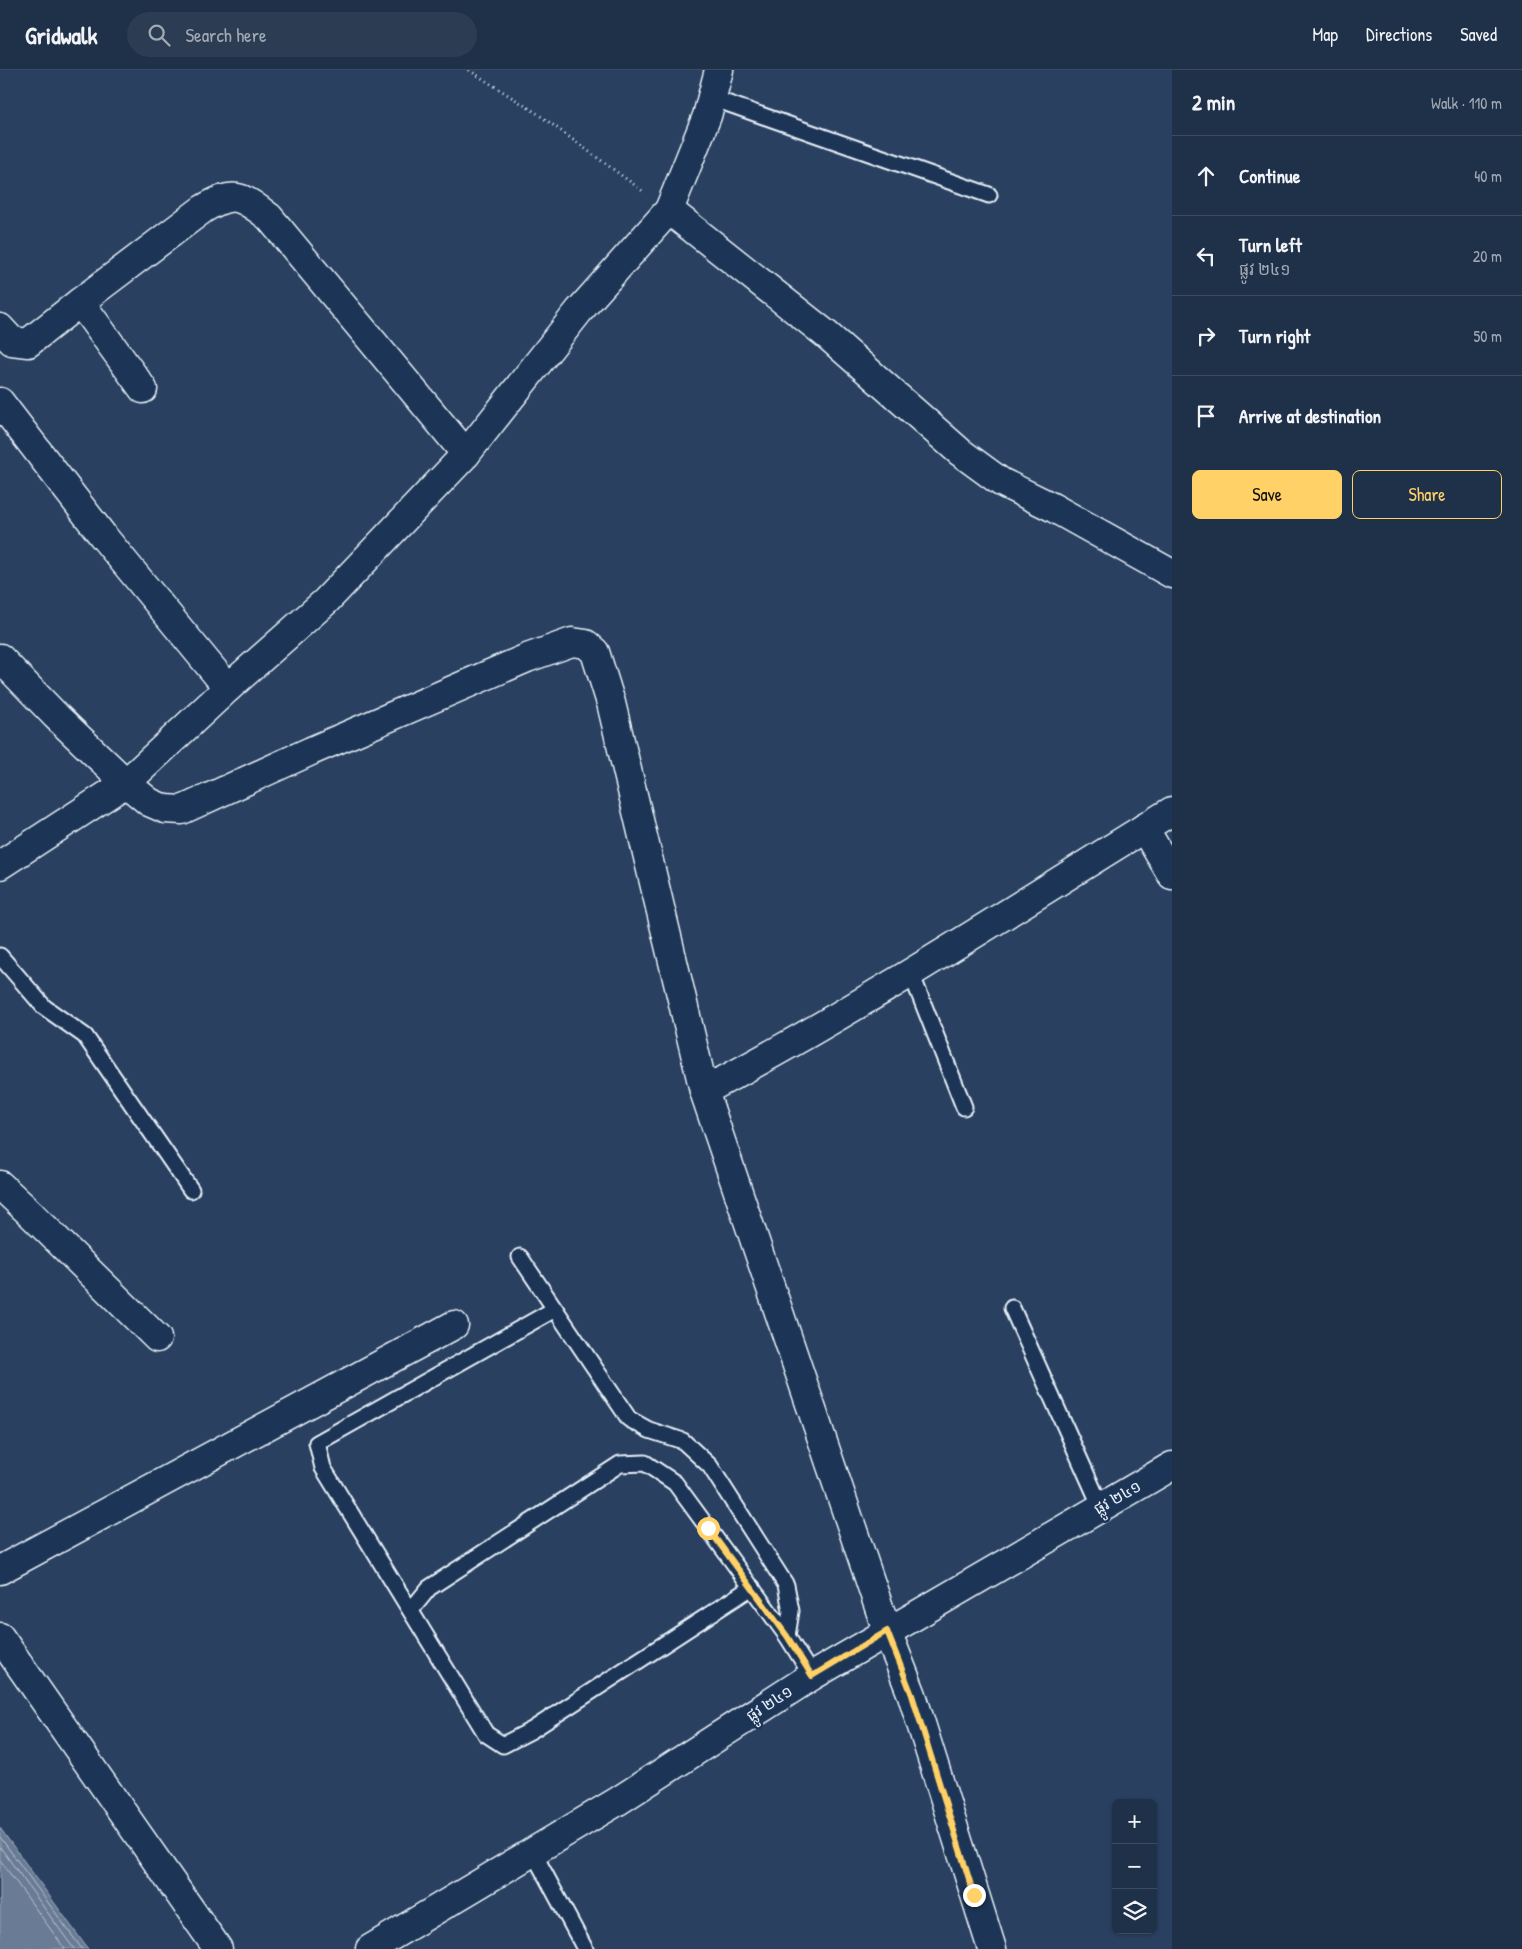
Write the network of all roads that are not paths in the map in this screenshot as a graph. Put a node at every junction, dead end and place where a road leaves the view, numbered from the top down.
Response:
1 (719, 70) edge
2 (712, 98) junction
3 (989, 195) dead end
4 (669, 210) junction
5 (80, 302) junction
6 (0, 328) edge
7 (143, 389) dead end
8 (0, 402) edge
9 (466, 454) junction
10 (1172, 574) edge
11 (0, 658) edge
12 (228, 688) junction
13 (126, 783) junction
14 (1172, 811) edge
15 (1144, 828) junction
16 (0, 865) edge
17 (1172, 875) edge
18 (0, 956) edge
19 (911, 973) junction
20 (704, 1091) junction
21 (964, 1107) dead end
22 (0, 1185) edge
23 (191, 1190) dead end
24 (520, 1257) dead end
25 (1012, 1308) dead end
26 (555, 1309) junction
27 (454, 1325) dead end
28 (157, 1338) dead end
29 (1172, 1466) edge
30 (1101, 1507) junction
31 (0, 1570) edge
32 (752, 1587) junction
33 (411, 1610) junction
34 (887, 1631) junction
35 (787, 1636) junction
36 (0, 1637) edge
37 (812, 1676) junction
38 (533, 1852) junction
39 (218, 1949) edge
40 (370, 1949) edge
41 (585, 1949) edge
42 (992, 1949) edge

1 - 2 street
2 - 3 lane
2 - 4 street
4 - 9 street
4 - 10 street
5 - 6 street
5 - 7 street
5 - 9 street
8 - 12 street
9 - 12 street
11 - 13 street
12 - 13 street
13 - 16 street
13 - 20 street
14 - 15 street
15 - 17 street
15 - 19 street
18 - 23 lane
19 - 20 street
19 - 21 lane
20 - 34 street
22 - 28 street
24 - 26 lane
25 - 30 lane
26 - 33 lane
26 - 35 lane
27 - 31 street
29 - 30 street, ផ្លូវ ២៤១
30 - 34 street, ផ្លូវ ២៤១
32 - 33 lane
32 - 33 lane
32 - 35 lane
34 - 37 street, ផ្លូវ ២៤១
34 - 42 street
35 - 37 lane
36 - 39 street
37 - 38 street, ផ្លូវ ២៤១
38 - 40 street, ផ្លូវ ២៤១
38 - 41 lane

